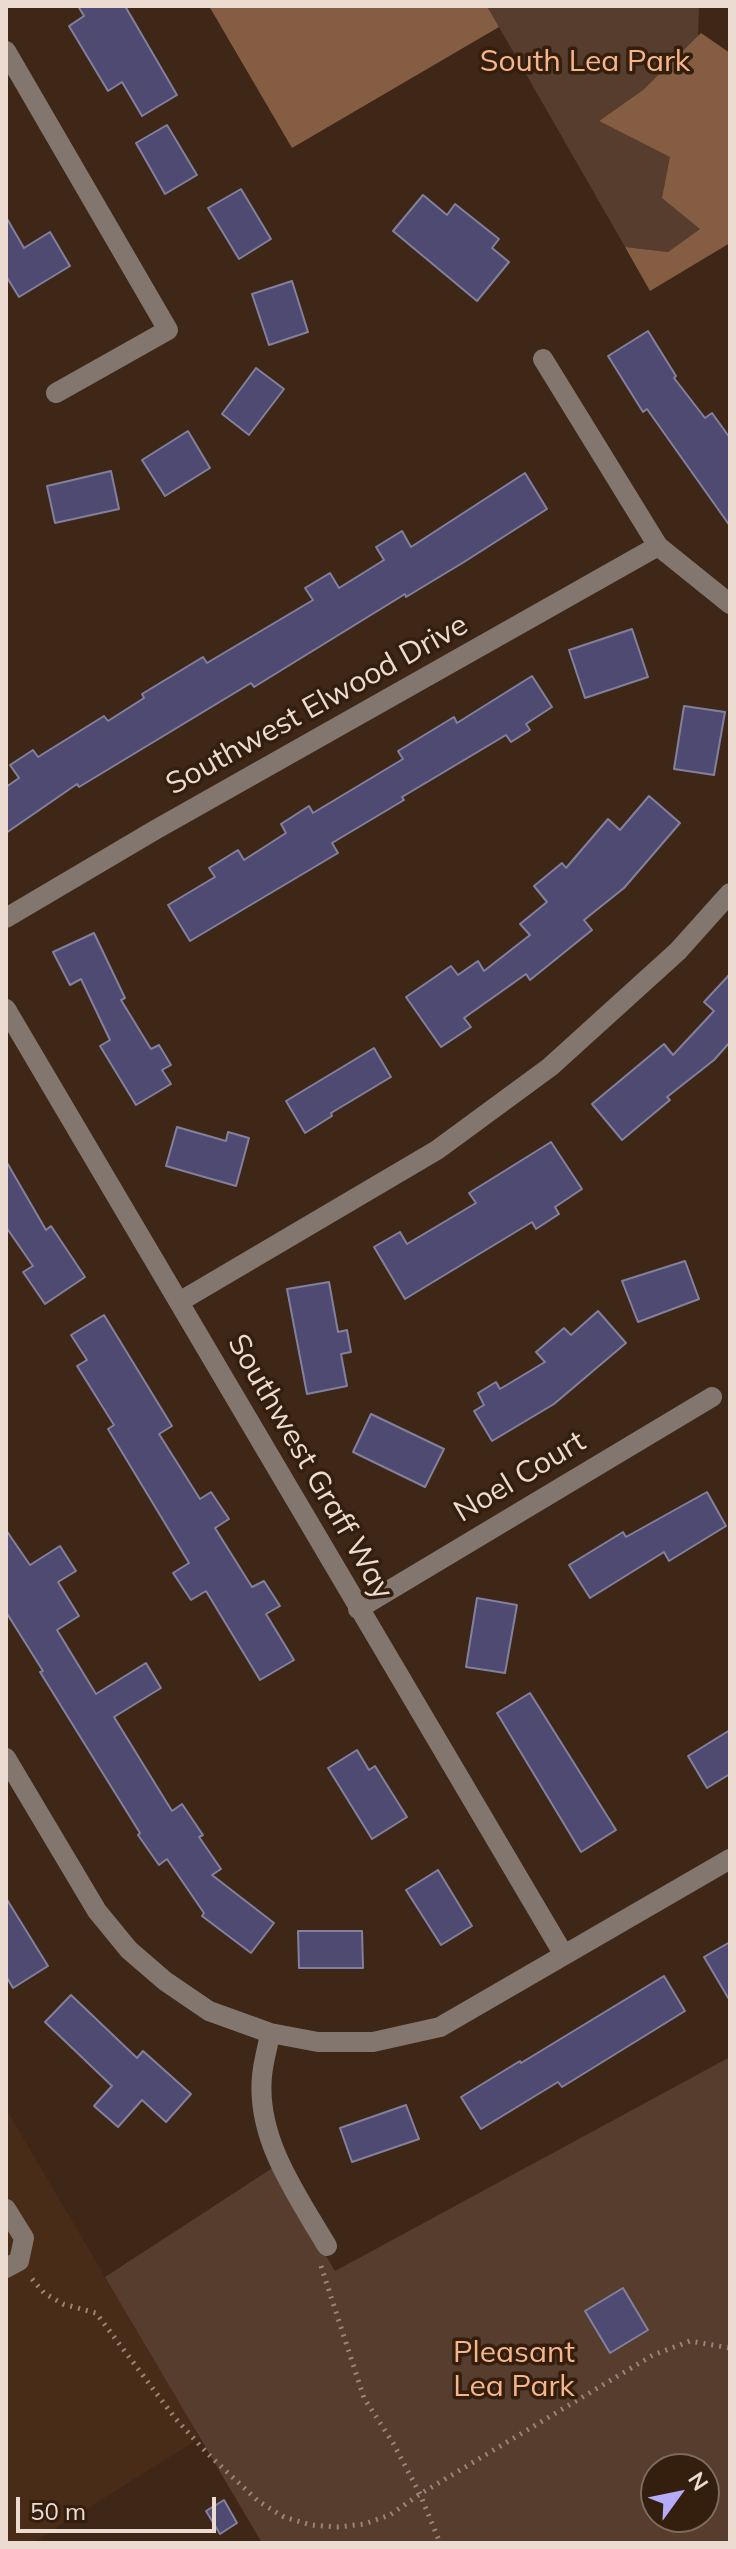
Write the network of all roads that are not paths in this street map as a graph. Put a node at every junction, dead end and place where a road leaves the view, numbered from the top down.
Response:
1 (6, 51) edge
2 (543, 359) dead end
3 (56, 393) dead end
4 (658, 546) junction
5 (730, 604) edge
6 (730, 893) edge
7 (6, 918) edge
8 (6, 1009) edge
9 (179, 1302) junction
10 (712, 1397) dead end
11 (358, 1609) junction
12 (6, 1758) edge
13 (730, 1859) edge
14 (564, 1955) junction
15 (270, 2033) junction
16 (6, 2209) edge
17 (327, 2246) road end
18 (12, 2265) edge

1 - 3 street
2 - 4 street
4 - 5 street
4 - 7 street, Southwest Elwood Drive
6 - 9 street
8 - 9 street, Southwest Graff Way
9 - 11 street, Southwest Graff Way
10 - 11 street, Noel Court
11 - 14 street, Southwest Graff Way
12 - 15 street
13 - 14 street
14 - 15 street
15 - 17 street
16 - 18 street

